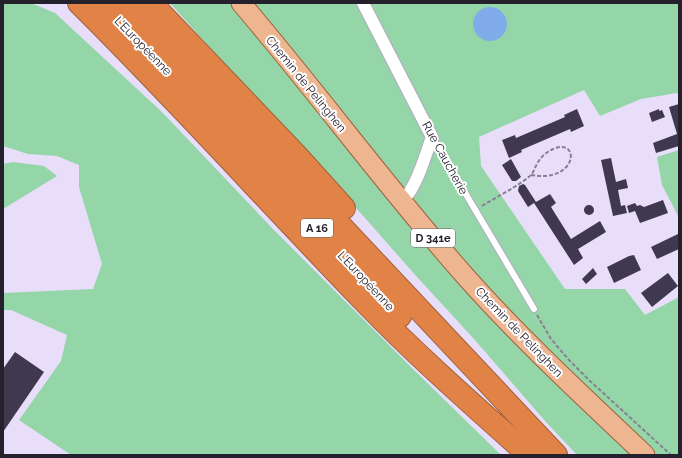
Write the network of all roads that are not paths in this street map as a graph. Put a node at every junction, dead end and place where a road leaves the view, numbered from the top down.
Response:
1 (61, 3) edge
2 (79, 3) edge
3 (101, 3) edge
4 (128, 3) edge
5 (150, 3) edge
6 (160, 3) edge
7 (241, 3) edge
8 (363, 3) edge
9 (223, 77) junction
10 (166, 92) junction
11 (432, 137) junction
12 (402, 202) junction
13 (534, 309) road end
14 (532, 449) edge
15 (556, 455) edge
16 (645, 455) edge

1 - 10 highway
2 - 10 highway
3 - 14 highway, L'Européenne / A 16
4 - 14 highway, L'Européenne / A 16
5 - 9 highway
6 - 9 highway
7 - 12 main road, Chemin de Pelinghen / D 341e
8 - 11 street, Rue Caucherie
9 - 14 highway
10 - 14 highway
11 - 12 street
11 - 13 lane, Rue Caucherie
12 - 16 main road, Chemin de Pelinghen / D 341e
14 - 15 highway, L'Européenne / A 16

